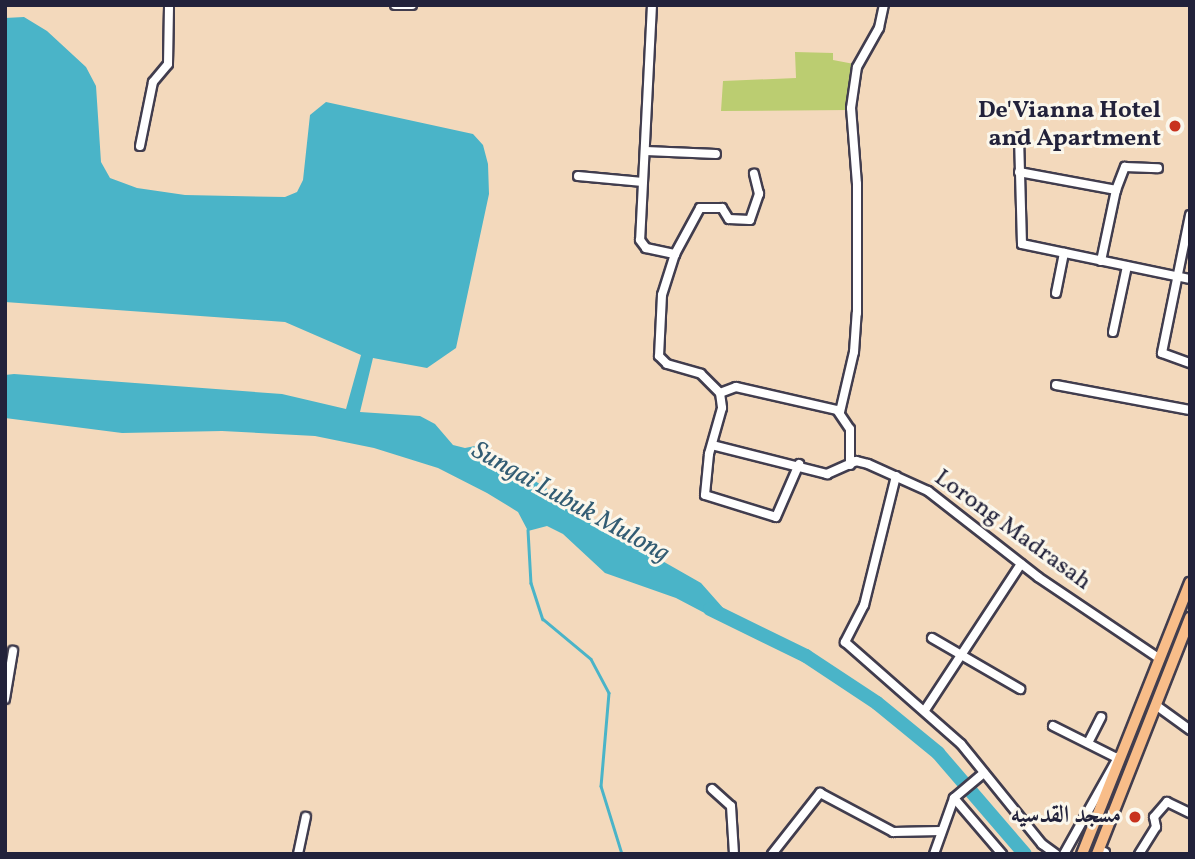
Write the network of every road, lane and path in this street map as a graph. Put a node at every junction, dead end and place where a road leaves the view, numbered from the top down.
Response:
1 (169, 5) edge
2 (395, 5) edge
3 (412, 5) edge
4 (652, 5) edge
5 (884, 5) edge
6 (1019, 137) dead end
7 (140, 146) dead end
8 (646, 151) junction
9 (716, 154) dead end
10 (1158, 168) dead end
11 (1019, 173) junction
12 (754, 174) dead end
13 (578, 176) dead end
14 (643, 182) junction
15 (1115, 190) junction
16 (1190, 215) edge
17 (1064, 253) junction
18 (675, 254) junction
19 (1101, 261) junction
20 (1126, 266) junction
21 (1177, 276) junction
22 (1190, 279) edge
23 (1056, 293) dead end
24 (1113, 331) dead end
25 (1190, 363) edge
26 (1056, 385) dead end
27 (720, 393) junction
28 (1190, 410) edge
29 (840, 412) junction
30 (712, 445) junction
31 (799, 464) junction
32 (850, 465) junction
33 (896, 476) junction
34 (1021, 564) junction
35 (1190, 583) edge
36 (1190, 618) edge
37 (932, 638) dead end
38 (1186, 641) edge
39 (13, 651) dead end
40 (964, 655) junction
41 (1160, 659) junction
42 (1020, 689) dead end
43 (5, 699) edge
44 (1157, 706) junction
45 (925, 710) junction
46 (1101, 717) dead end
47 (1053, 726) dead end
48 (1190, 730) edge
49 (1087, 743) junction
50 (1129, 744) junction
51 (1117, 758) junction
52 (981, 775) junction
53 (712, 789) dead end
54 (956, 797) junction
55 (1190, 813) edge
56 (306, 817) dead end
57 (941, 831) junction
58 (1103, 853) edge
59 (298, 854) edge
60 (734, 854) edge
61 (772, 854) edge
62 (934, 854) edge
63 (1002, 854) edge
64 (1056, 854) edge
65 (1064, 854) edge
66 (1082, 854) edge
67 (1139, 854) edge

1 - 7 street
2 - 3 street
4 - 8 street
5 - 29 street
6 - 11 street
8 - 9 street
8 - 14 street
10 - 15 street
11 - 15 street
11 - 17 street
12 - 18 street
13 - 14 street
14 - 18 street
15 - 19 street
16 - 21 street
17 - 19 street
17 - 23 street
18 - 27 street
19 - 20 street
20 - 21 street
20 - 24 street
21 - 22 street
21 - 25 street
26 - 28 street
27 - 29 street
27 - 30 street
29 - 32 street
30 - 31 street, Lorong Madrasah
30 - 31 street
31 - 32 street, Lorong Madrasah
32 - 33 street, Lorong Madrasah
33 - 34 street, Lorong Madrasah
33 - 45 street
34 - 40 street
34 - 41 street, Lorong Madrasah
35 - 41 main road
36 - 38 main road
37 - 40 street
38 - 44 main road
39 - 43 street
40 - 42 street
40 - 45 street
41 - 50 main road
44 - 48 street
44 - 58 main road
45 - 52 street
46 - 49 street
47 - 49 street
49 - 51 street
50 - 51 street
50 - 66 main road
51 - 65 street
52 - 54 street
52 - 64 street
53 - 60 street
54 - 57 street
54 - 63 street
55 - 67 street
56 - 59 street
57 - 61 street
57 - 62 street

